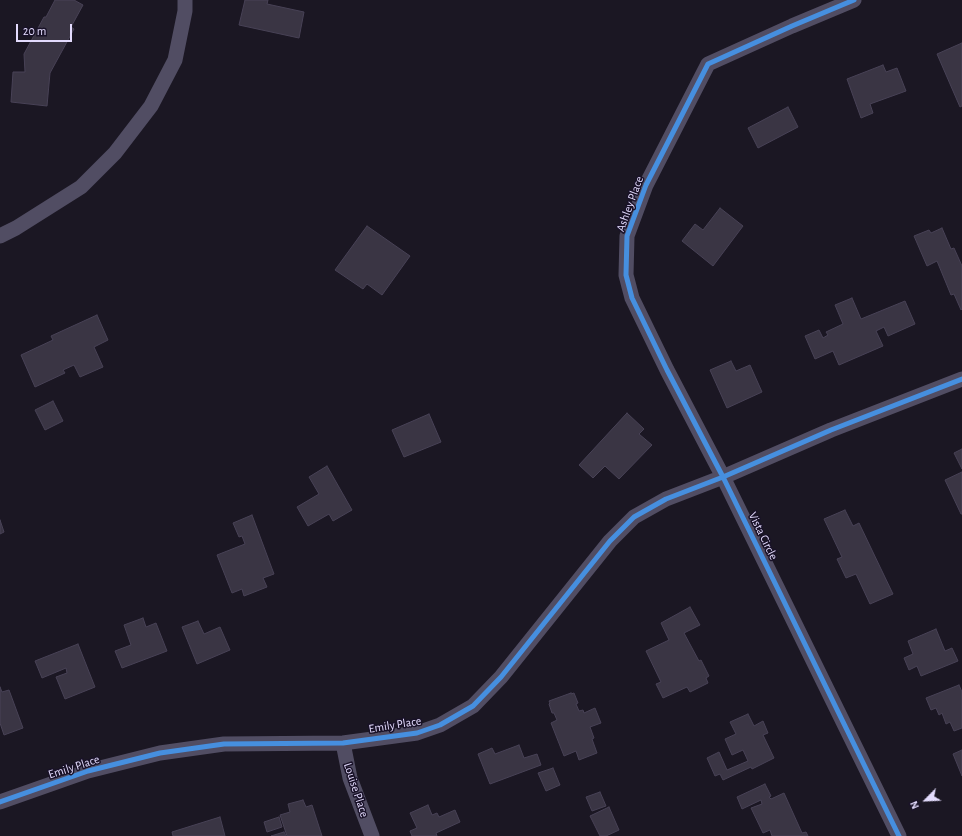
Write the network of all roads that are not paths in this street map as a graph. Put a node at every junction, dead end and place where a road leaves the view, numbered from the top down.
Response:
1 (185, 0) edge
2 (854, 0) edge
3 (0, 236) edge
4 (962, 378) edge
5 (723, 477) junction
6 (343, 743) junction
7 (0, 802) edge
8 (372, 836) edge
9 (899, 836) edge

1 - 3 street
2 - 5 street, Ashley Place
4 - 5 street
5 - 6 street, Emily Place
5 - 9 street, Vista Circle
6 - 7 street, Emily Place
6 - 8 street, Louise Place

